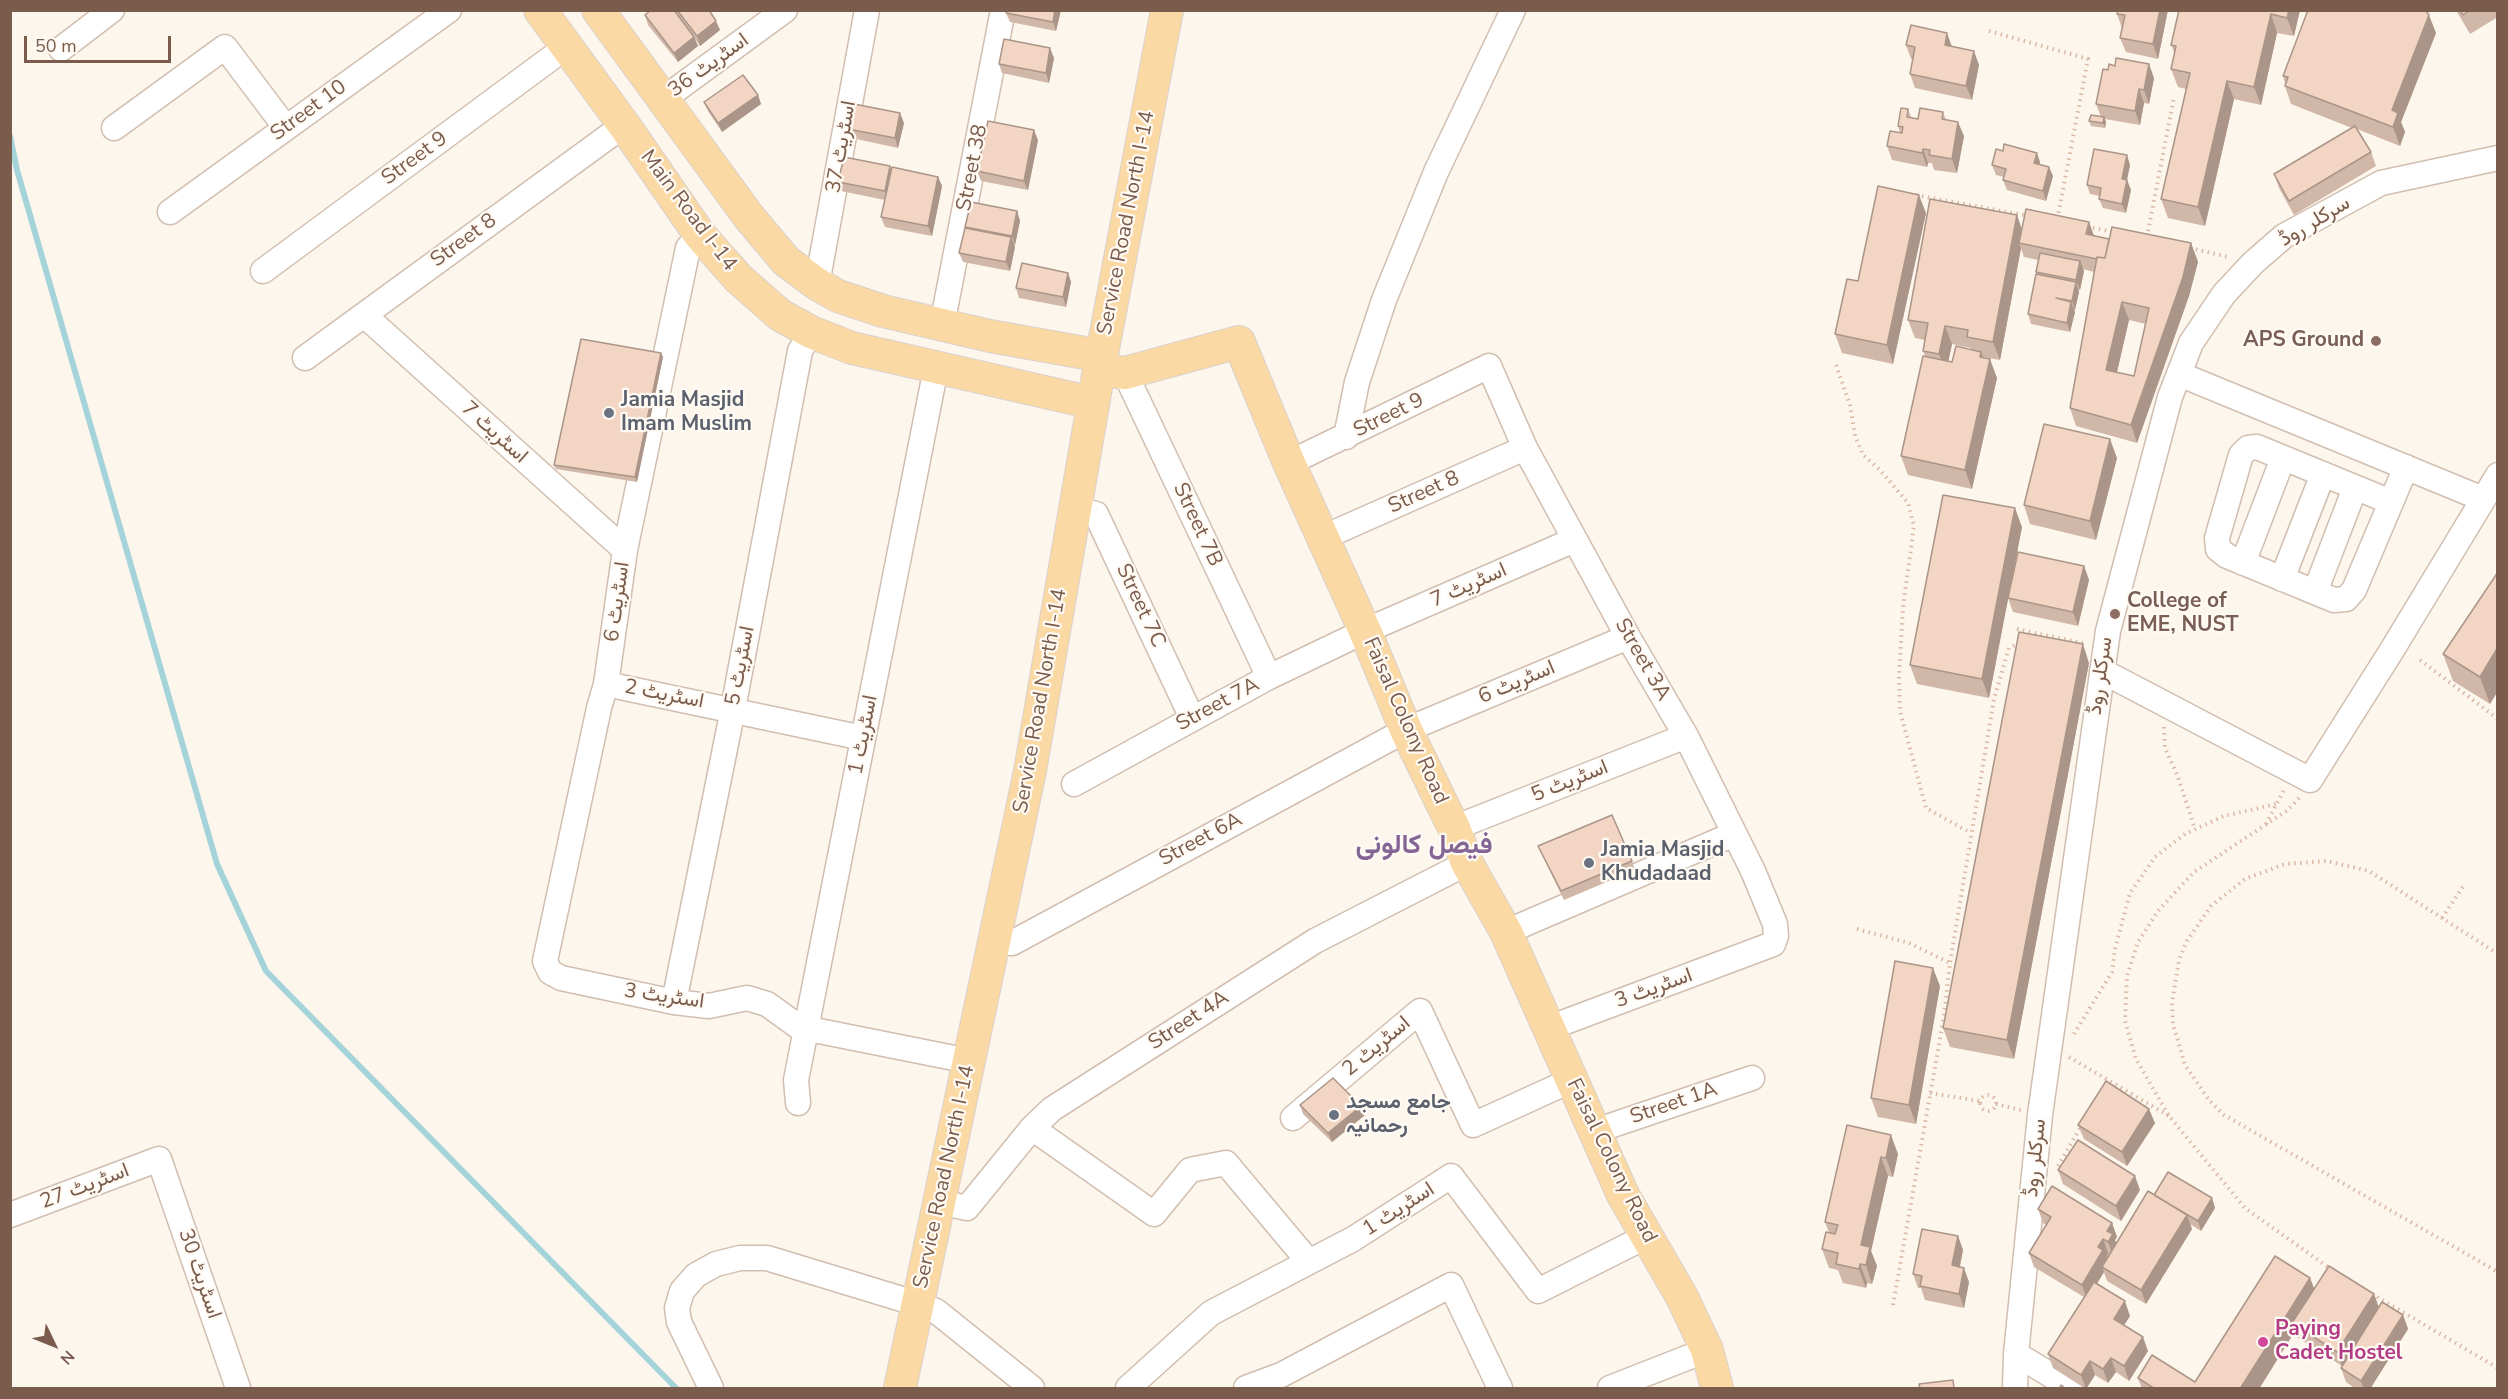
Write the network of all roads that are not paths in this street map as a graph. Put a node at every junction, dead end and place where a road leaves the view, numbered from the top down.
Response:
1 (112, 10) edge
2 (449, 10) edge
3 (540, 10) edge
4 (598, 10) edge
5 (785, 10) edge
6 (867, 10) edge
7 (1003, 10) edge
8 (1167, 10) edge
9 (1513, 10) edge
10 (567, 47) junction
11 (61, 49) dead end
12 (662, 100) junction
13 (624, 124) junction
14 (114, 128) dead end
15 (286, 128) junction
16 (2498, 158) edge
17 (170, 212) dead end
18 (700, 235) junction
19 (262, 270) dead end
20 (817, 284) junction
21 (364, 315) junction
22 (942, 325) junction
23 (812, 332) junction
24 (990, 336) junction
25 (304, 358) dead end
26 (1108, 366) junction
27 (1489, 366) joint
28 (936, 368) junction
29 (2179, 374) junction
30 (980, 378) junction
31 (1093, 403) junction
32 (1346, 437) junction
33 (1525, 448) junction
34 (2283, 458) junction
35 (1289, 463) junction
36 (2406, 467) junction
37 (2322, 474) junction
38 (2498, 475) edge
39 (2355, 488) junction
40 (2483, 499) junction
41 (2391, 502) junction
42 (1076, 508) junction
43 (1322, 538) junction
44 (1574, 540) junction
45 (625, 550) junction
46 (2243, 563) junction
47 (2282, 579) junction
48 (2315, 592) junction
49 (1365, 631) junction
50 (1628, 637) junction
51 (2104, 660) junction
52 (1269, 677) junction
53 (606, 684) junction
54 (733, 709) junction
55 (1192, 718) junction
56 (1406, 730) junction
57 (1686, 736) junction
58 (863, 738) junction
59 (1074, 784) dead end
60 (1454, 828) junction
61 (1734, 834) junction
62 (1467, 863) junction
63 (1506, 932) junction
64 (994, 942) junction
65 (1760, 950) joint
66 (550, 972) joint
67 (674, 1002) junction
68 (807, 1027) junction
69 (1549, 1028) junction
70 (969, 1061) junction
71 (1752, 1078) dead end
72 (1572, 1080) junction
73 (798, 1103) dead end
74 (1293, 1118) dead end
75 (1032, 1128) junction
76 (1595, 1131) junction
77 (159, 1159) joint
78 (940, 1202) junction
79 (10, 1215) edge
80 (1647, 1236) junction
81 (1309, 1262) junction
82 (918, 1304) junction
83 (1707, 1350) junction
84 (2016, 1354) junction
85 (238, 1389) edge
86 (711, 1389) edge
87 (900, 1389) edge
88 (1032, 1389) edge
89 (1128, 1389) edge
90 (1246, 1389) edge
91 (1500, 1389) edge
92 (1610, 1389) edge
93 (1717, 1389) edge
94 (2015, 1389) edge
95 (2072, 1389) edge

1 - 11 street
2 - 15 street, Street 10
3 - 10 main road, Main Road I-14
4 - 12 main road
5 - 12 street, اسٹریٹ 36
6 - 20 street, اسٹریٹ 37
7 - 22 street, Street 38
8 - 26 main road, Service Road North I-14
9 - 32 street
10 - 13 main road, Main Road I-14
10 - 19 street, Street 9
12 - 20 main road
13 - 18 main road, Main Road I-14
13 - 21 street, Street 8
14 - 15 street
15 - 17 street, Street 10
16 - 29 street, سرکلر روڈ
18 - 23 main road, Main Road I-14
18 - 45 street, اسٹریٹ 6
20 - 22 main road
21 - 25 street, Street 8
21 - 45 street, اسٹریٹ 7
22 - 24 main road
23 - 28 main road, Main Road I-14
23 - 54 street, اسٹریٹ 5
24 - 26 main road
24 - 30 main road
26 - 31 main road, Service Road North I-14
26 - 35 main road, Faisal Colony Road
26 - 52 street, Street 7B
27 - 32 street, Street 9
27 - 33 street, Street 3A
28 - 30 main road, Main Road I-14
28 - 58 street, اسٹریٹ 1
29 - 36 street
29 - 51 street, سرکلر روڈ
30 - 31 main road, Main Road I-14
31 - 42 main road, Service Road North I-14
32 - 35 street, Street 9
33 - 43 street, Street 8
33 - 44 street, Street 3A
34 - 37 street
34 - 46 street
34 - 46 street
35 - 43 main road, Faisal Colony Road
36 - 40 street
36 - 41 street
37 - 39 street
37 - 47 street
38 - 40 street
39 - 41 street
39 - 48 street
40 - 51 street
41 - 48 street
42 - 55 street, Street 7C
42 - 64 main road, Service Road North I-14
43 - 49 main road, Faisal Colony Road
44 - 49 street, اسٹریٹ 7
44 - 50 street, Street 3A
45 - 53 street, اسٹریٹ 6
46 - 47 street
47 - 48 street
49 - 52 street, Street 7A
49 - 56 main road, Faisal Colony Road
50 - 56 street, اسٹریٹ 6
50 - 57 street, Street 3A
51 - 84 street, سرکلر روڈ
52 - 55 street, Street 7A
53 - 54 street, اسٹریٹ 2
53 - 66 street, اسٹریٹ 6
54 - 58 street, اسٹریٹ 2
54 - 67 street, اسٹریٹ 5
55 - 59 street, Street 7A
56 - 60 main road, Faisal Colony Road
56 - 64 street, Street 6A
57 - 60 street, اسٹریٹ 5
57 - 61 street, Street 3A
58 - 68 street, اسٹریٹ 1
60 - 62 main road, Faisal Colony Road
61 - 63 street
61 - 65 street, Street 3A
62 - 63 main road, Faisal Colony Road
62 - 75 street, Street 4A
63 - 69 main road, Faisal Colony Road
64 - 70 main road, Service Road North I-14
65 - 69 street, اسٹریٹ 3
66 - 67 street, اسٹریٹ 3
67 - 68 street, اسٹریٹ 3
68 - 70 street, اسٹریٹ 3
68 - 73 street, اسٹریٹ 1
69 - 72 main road, Faisal Colony Road
70 - 78 main road, Service Road North I-14
71 - 76 street, Street 1A
72 - 74 street, اسٹریٹ 2
72 - 76 main road, Faisal Colony Road
75 - 78 street, Street 4A
75 - 81 street
76 - 80 main road, Faisal Colony Road
77 - 79 street, اسٹریٹ 27
77 - 85 street, اسٹریٹ 30
78 - 82 main road, Service Road North I-14
80 - 81 street, اسٹریٹ 1
80 - 83 main road, Faisal Colony Road
81 - 89 street, اسٹریٹ 1
82 - 86 street
82 - 87 main road, Service Road North I-14
82 - 88 street
83 - 92 street
83 - 93 main road, Faisal Colony Road
84 - 94 street, سرکلر روڈ
84 - 95 street
90 - 91 street

